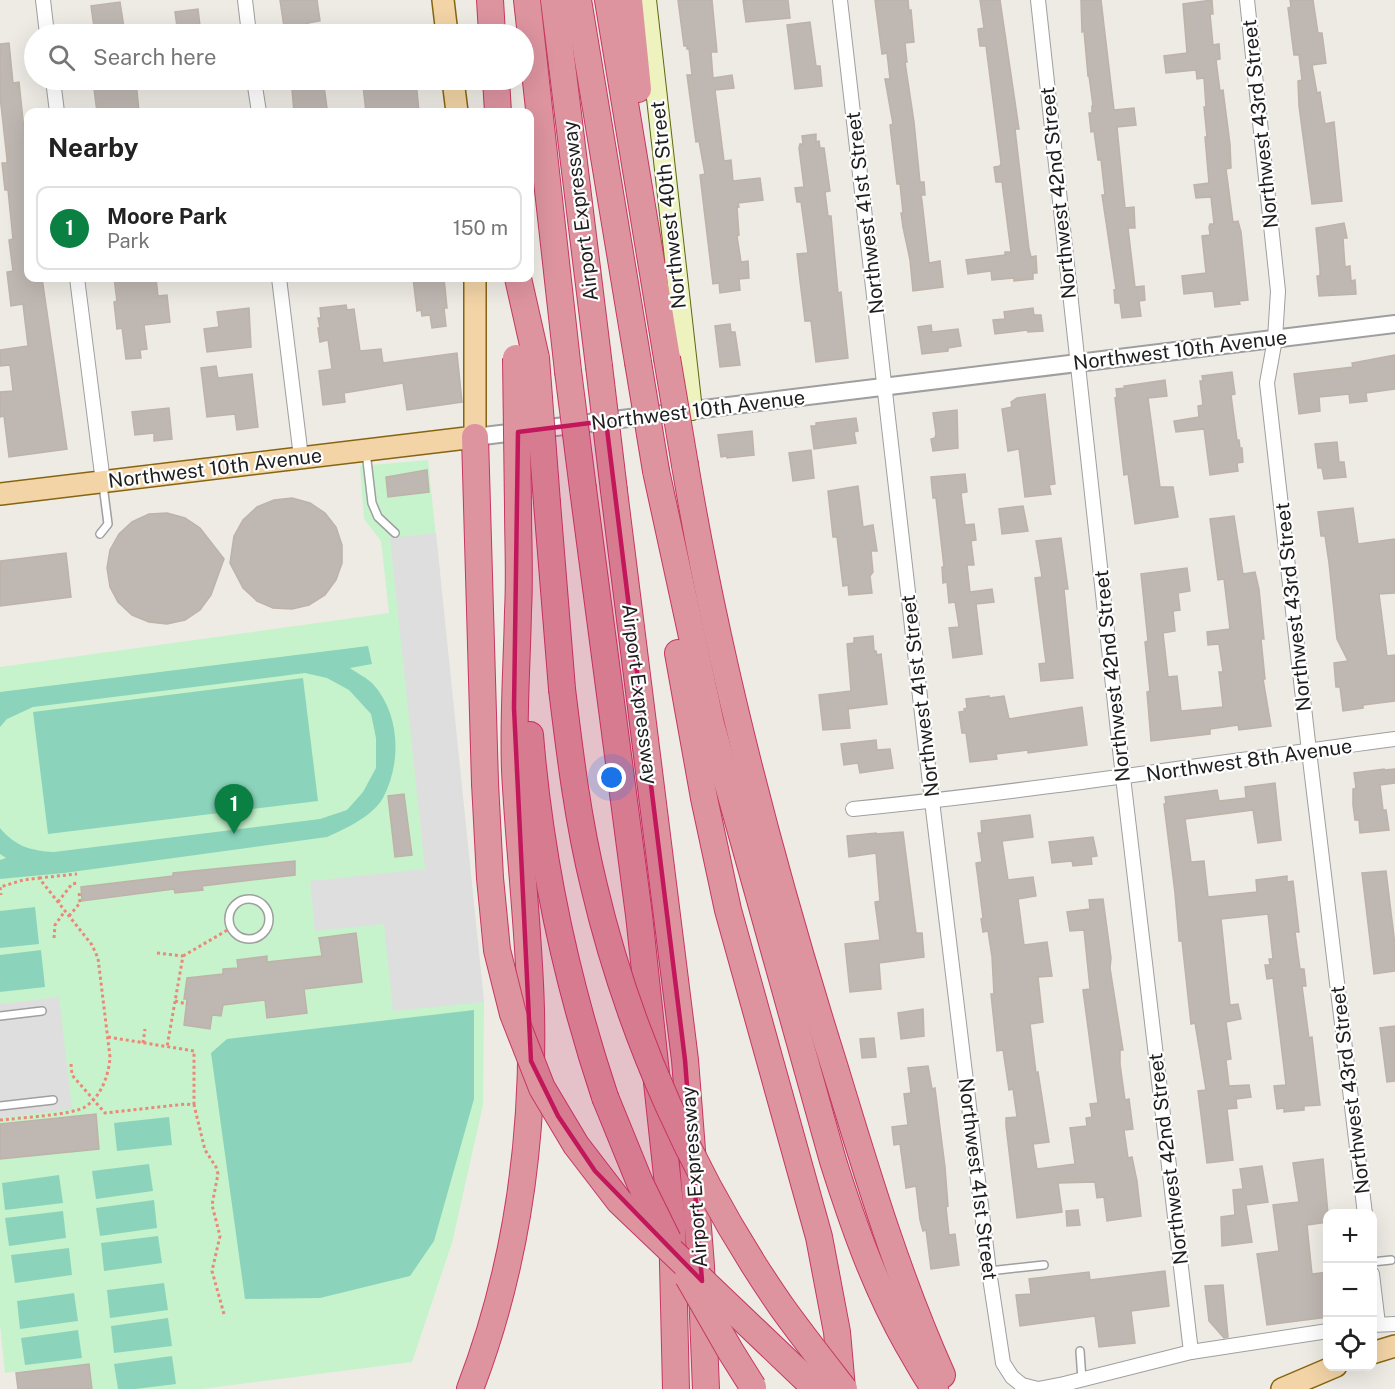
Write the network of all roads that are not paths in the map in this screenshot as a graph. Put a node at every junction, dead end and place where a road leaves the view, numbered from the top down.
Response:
1 (43, 0) edge
2 (244, 0) edge
3 (442, 0) edge
4 (490, 0) edge
5 (527, 0) edge
6 (554, 0) edge
7 (578, 0) edge
8 (608, 0) edge
9 (628, 0) edge
10 (646, 0) edge
11 (840, 0) edge
12 (1038, 0) edge
13 (1247, 0) edge
14 (46, 24) edge
15 (248, 24) edge
16 (446, 24) edge
17 (491, 24) edge
18 (530, 24) edge
19 (534, 63) edge
20 (54, 90) edge
21 (255, 90) edge
22 (454, 90) edge
23 (497, 90) edge
24 (56, 108) edge
25 (258, 108) edge
26 (456, 108) edge
27 (498, 108) edge
28 (78, 282) edge
29 (279, 282) edge
30 (475, 282) edge
31 (511, 282) edge
32 (518, 282) edge
33 (656, 286) junction
34 (1395, 324) edge
35 (1275, 339) junction
36 (526, 358) junction
37 (1076, 363) junction
38 (885, 387) junction
39 (692, 410) junction
40 (475, 437) junction
41 (365, 450) junction
42 (301, 457) junction
43 (656, 471) junction
44 (103, 482) junction
45 (0, 494) edge
46 (395, 533) dead end
47 (100, 534) dead end
48 (519, 609) junction
49 (1395, 740) edge
50 (1309, 751) junction
51 (1123, 777) junction
52 (932, 801) junction
53 (853, 809) dead end
54 (231, 928) joint
55 (42, 1011) dead end
56 (0, 1016) edge
57 (53, 1100) dead end
58 (0, 1106) edge
59 (1364, 1209) edge
60 (1391, 1260) dead end
61 (1377, 1262) edge
62 (1044, 1265) dead end
63 (989, 1271) junction
64 (1377, 1324) edge
65 (1395, 1324) edge
66 (1323, 1332) edge
67 (1395, 1346) edge
68 (1080, 1351) dead end
69 (1377, 1351) edge
70 (1191, 1352) junction
71 (1324, 1371) edge
72 (1082, 1380) junction
73 (754, 1388) edge
74 (470, 1389) edge
75 (676, 1389) edge
76 (706, 1389) edge
77 (816, 1389) edge
78 (843, 1389) edge
79 (935, 1389) edge
80 (948, 1389) edge
81 (1282, 1389) edge

1 - 14 street
2 - 15 street
3 - 16 main road
4 - 17 highway
5 - 18 highway, Airport Expressway, bridge
6 - 76 highway, Airport Expressway, bridge
7 - 43 highway, bridge
8 - 33 highway
9 - 33 highway
10 - 39 main road, Northwest 40th Street
11 - 38 street, Northwest 41st Street
12 - 37 street, Northwest 42nd Street
13 - 35 street, Northwest 43rd Street
19 - 75 highway, Airport Expressway, bridge
20 - 24 street
21 - 25 street
22 - 26 main road
23 - 27 highway
28 - 44 street
29 - 42 street
30 - 40 main road
31 - 36 highway
32 - 36 highway
33 - 80 highway, bridge
34 - 35 street, Northwest 10th Avenue
35 - 37 street, Northwest 10th Avenue
35 - 50 street, Northwest 43rd Street
36 - 48 highway, bridge
36 - 78 highway, bridge
37 - 38 street, Northwest 10th Avenue
37 - 51 street, Northwest 42nd Street
38 - 39 street, Northwest 10th Avenue
38 - 52 street, Northwest 41st Street
39 - 40 street, Northwest 10th Avenue
40 - 41 main road, Northwest 10th Avenue
40 - 77 highway, bridge
41 - 42 main road, Northwest 10th Avenue
41 - 46 lane
42 - 44 main road, Northwest 10th Avenue
43 - 78 highway
43 - 79 highway
44 - 45 main road, Northwest 10th Avenue
44 - 47 lane
48 - 73 highway, bridge
48 - 74 highway
49 - 50 street, Northwest 8th Avenue
50 - 51 street, Northwest 8th Avenue
50 - 59 street, Northwest 43rd Street
51 - 52 street, Northwest 8th Avenue
51 - 70 street, Northwest 42nd Street
52 - 53 street, Northwest 8th Avenue
52 - 63 street, Northwest 41st Street
54 - 54 lane
55 - 56 lane
57 - 58 lane
60 - 61 lane
62 - 63 lane
63 - 72 street, Northwest 41st Street
64 - 65 street
66 - 70 street
67 - 69 main road
68 - 72 lane
70 - 72 street
71 - 81 main road

